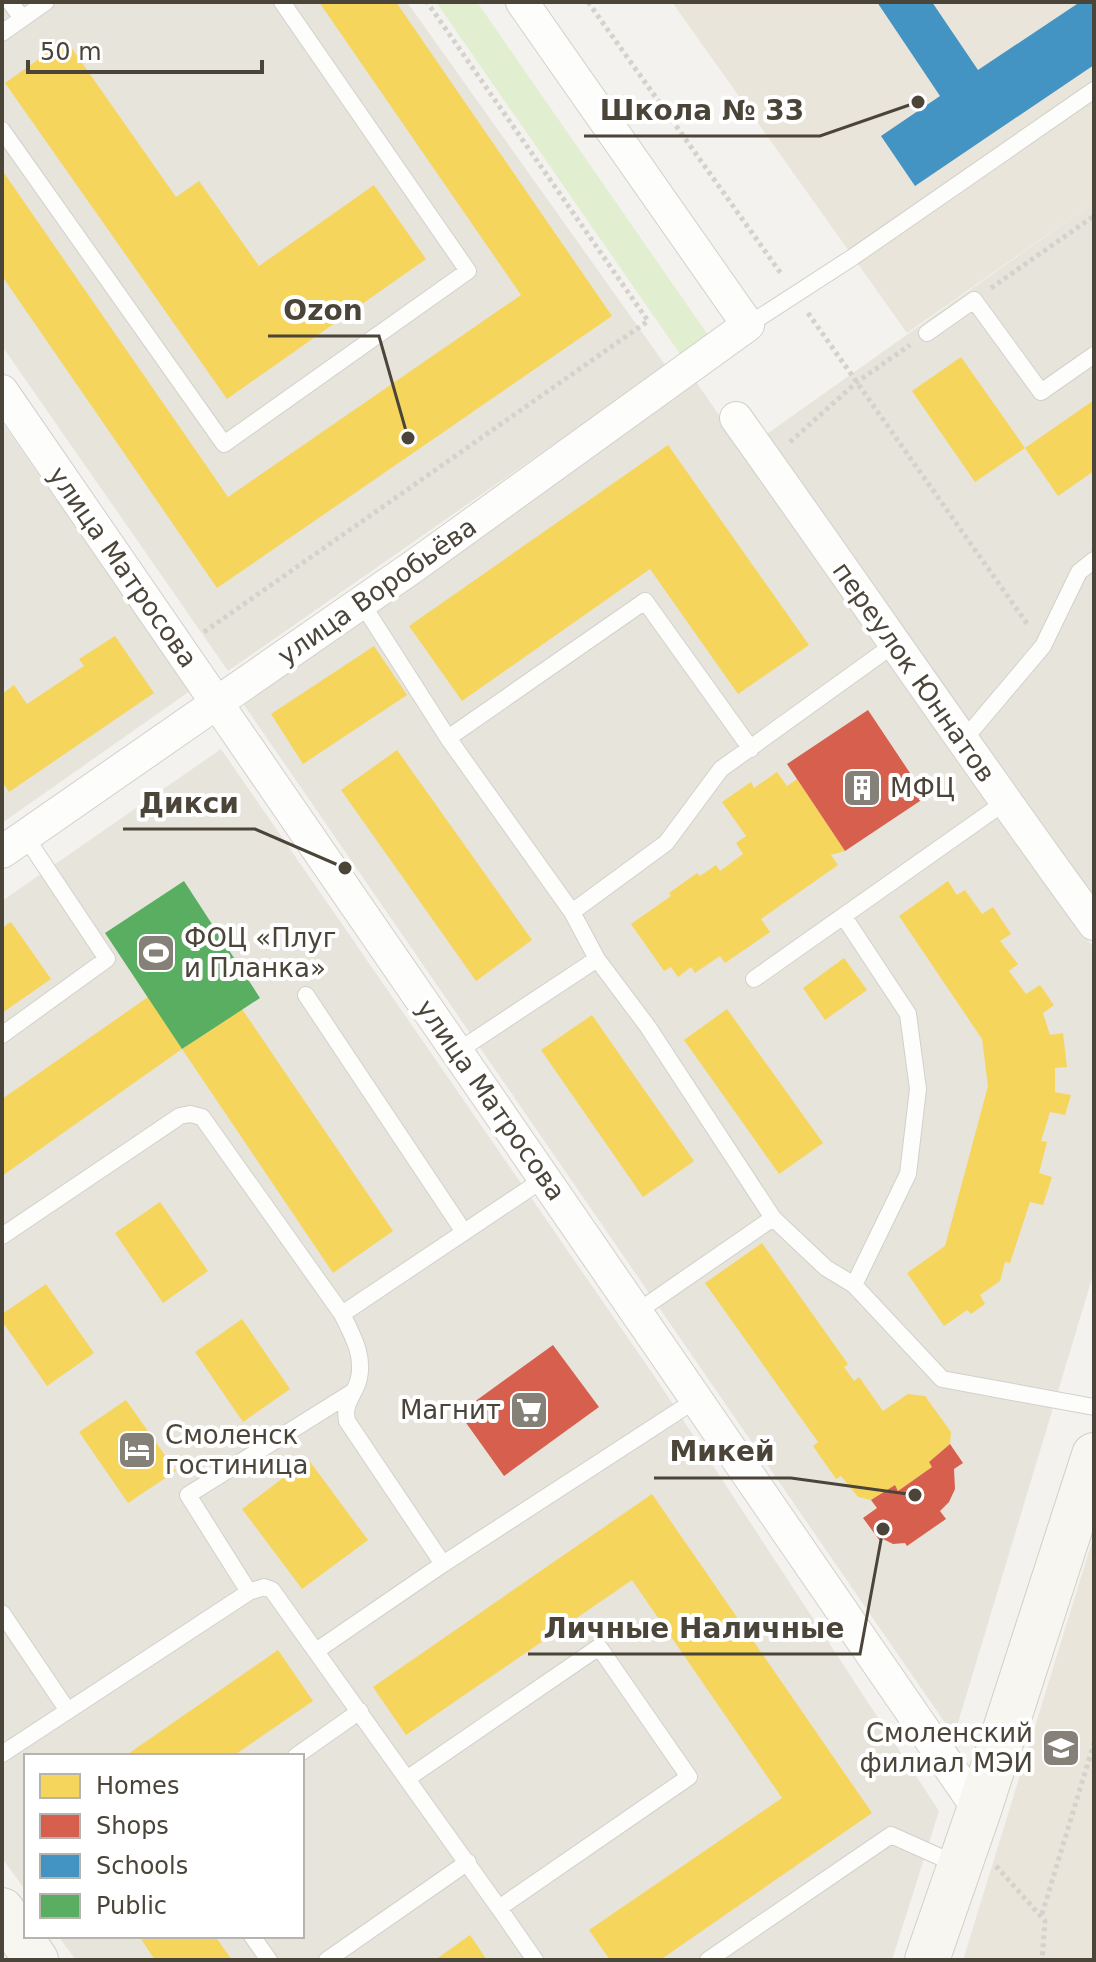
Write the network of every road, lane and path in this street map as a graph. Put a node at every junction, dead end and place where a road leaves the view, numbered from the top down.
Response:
1 (10, 2) edge
2 (46, 2) edge
3 (282, 2) edge
4 (427, 2) edge
5 (522, 2) edge
6 (588, 2) edge
7 (22, 18) junction
8 (2, 33) edge
9 (1094, 90) edge
10 (2, 130) edge
11 (1094, 216) edge
12 (795, 295) junction
13 (974, 300) junction
14 (748, 325) junction
15 (927, 333) joint
16 (1094, 355) edge
17 (857, 382) junction
18 (2, 391) edge
19 (736, 418) dead end
20 (768, 463) junction
21 (1094, 560) edge
22 (361, 602) junction
23 (896, 643) junction
24 (1043, 646) junction
25 (180, 649) junction
26 (217, 702) junction
27 (448, 738) junction
28 (962, 742) junction
29 (751, 749) junction
30 (1005, 802) junction
31 (14, 844) edge
32 (572, 912) junction
33 (844, 917) junction
34 (1094, 924) edge
35 (597, 959) junction
36 (754, 979) dead end
37 (306, 995) dead end
38 (2, 1035) edge
39 (458, 1051) junction
40 (545, 1178) junction
41 (773, 1218) junction
42 (464, 1232) junction
43 (2, 1236) edge
44 (854, 1285) junction
45 (637, 1312) junction
46 (342, 1314) junction
47 (351, 1393) junction
48 (697, 1399) junction
49 (1094, 1407) edge
50 (1094, 1455) edge
51 (443, 1564) junction
52 (249, 1592) junction
53 (2, 1613) edge
54 (316, 1651) junction
55 (68, 1711) junction
56 (360, 1711) junction
57 (1094, 1743) edge
58 (2, 1754) edge
59 (299, 1754) edge
60 (408, 1778) junction
61 (979, 1810) junction
62 (468, 1862) junction
63 (959, 1865) junction
64 (499, 1908) junction
65 (2, 1910) edge
66 (1042, 1915) dead end
67 (253, 1938) edge
68 (36, 1960) edge
69 (269, 1960) edge
70 (327, 1960) edge
71 (535, 1960) edge
72 (708, 1960) edge
73 (927, 1960) edge

1 - 7 lane
2 - 7 lane
3 - 10 lane
4 - 25 path
5 - 14 street
6 - 12 path
7 - 8 lane
9 - 12 lane
11 - 13 path
12 - 14 lane
12 - 17 path
13 - 15 lane
13 - 16 lane
14 - 22 street, улица Воробьёва
15 - 17 path
17 - 20 path
17 - 24 path
18 - 25 street, улица Матросова
19 - 20 street, переулок Юннатов
20 - 23 street, переулок Юннатов
21 - 24 lane
22 - 26 street, улица Воробьёва
22 - 27 lane
23 - 28 street, переулок Юннатов
23 - 29 lane
24 - 28 lane
25 - 26 street, улица Матросова
26 - 31 street, улица Воробьёва
26 - 39 street, улица Матросова
27 - 29 lane
27 - 32 lane
28 - 30 street, переулок Юннатов
29 - 32 lane
30 - 33 lane
30 - 34 street, переулок Юннатов
31 - 38 lane
32 - 35 lane
33 - 36 lane
33 - 44 lane
35 - 39 lane
35 - 41 lane
37 - 42 lane
39 - 40 street, улица Матросова
40 - 42 lane
40 - 45 street, улица Матросова
41 - 44 lane
41 - 45 lane
42 - 46 lane
43 - 46 lane
44 - 49 lane
45 - 48 street, улица Матросова
46 - 47 lane
47 - 51 lane
47 - 52 lane
48 - 51 lane
48 - 61 street, улица Матросова
50 - 61 street
51 - 54 lane
52 - 54 lane
52 - 55 lane
53 - 55 lane
54 - 56 lane
55 - 58 lane
56 - 59 lane
56 - 60 lane
57 - 66 path
60 - 62 lane
60 - 64 lane
61 - 63 street
62 - 64 lane
62 - 70 lane
63 - 72 lane
63 - 73 street
64 - 71 lane
65 - 68 street
67 - 69 lane

